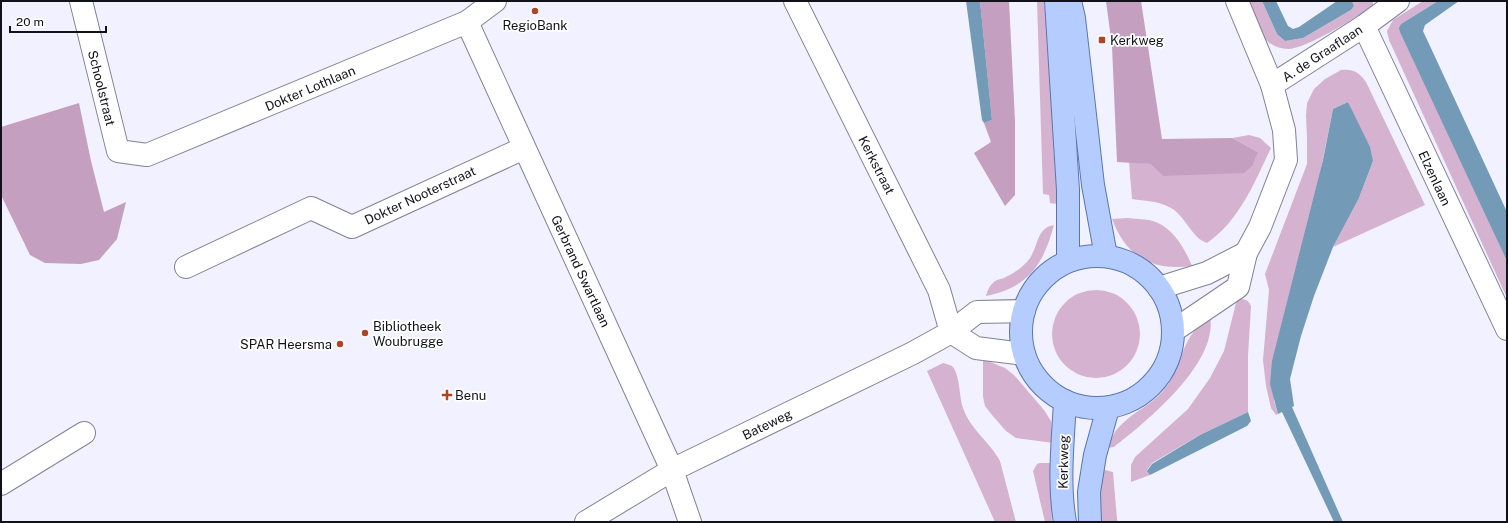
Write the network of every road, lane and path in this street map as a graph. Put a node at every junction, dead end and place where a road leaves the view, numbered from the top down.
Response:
1 (81, 1) edge
2 (495, 1) edge
3 (795, 1) edge
4 (1056, 1) edge
5 (1070, 1) edge
6 (1237, 1) edge
7 (1398, 1) edge
8 (467, 22) junction
9 (1364, 26) junction
10 (1272, 85) junction
11 (524, 148) junction
12 (118, 151) joint
13 (1246, 252) junction
14 (1106, 256) junction
15 (1068, 262) junction
16 (186, 267) dead end
17 (1159, 288) junction
18 (1024, 311) junction
19 (1507, 329) edge
20 (1173, 331) junction
21 (951, 332) junction
22 (1024, 354) junction
23 (1065, 402) junction
24 (1108, 408) junction
25 (84, 433) dead end
26 (672, 470) junction
27 (1, 484) edge
28 (586, 522) edge
29 (690, 522) edge
30 (1065, 522) edge
31 (1090, 522) edge

1 - 12 street, Schoolstraat
2 - 8 street, Dokter Lothlaan
3 - 21 street, Kerkstraat
4 - 15 main road
5 - 14 main road
6 - 10 street
7 - 9 street, A. de Graaflaan
8 - 11 street, Gerbrand Swartlaan
8 - 12 street, Dokter Lothlaan
9 - 10 street, A. de Graaflaan
9 - 19 street, Elzenlaan
10 - 13 street, A. de Graaflaan
11 - 16 street, Dokter Nooterstraat
11 - 26 street, Gerbrand Swartlaan
13 - 17 street
13 - 20 street, A. de Graaflaan
14 - 15 main road
14 - 17 main road
15 - 18 main road
17 - 20 main road
18 - 21 street, Bateweg
18 - 22 main road
20 - 24 main road
21 - 22 street
21 - 26 street, Bateweg
22 - 23 main road
23 - 24 main road
23 - 30 main road, Kerkweg
24 - 31 main road, Kerkweg
25 - 27 street
26 - 28 street, Bateweg
26 - 29 street, Gerbrand Swartlaan

